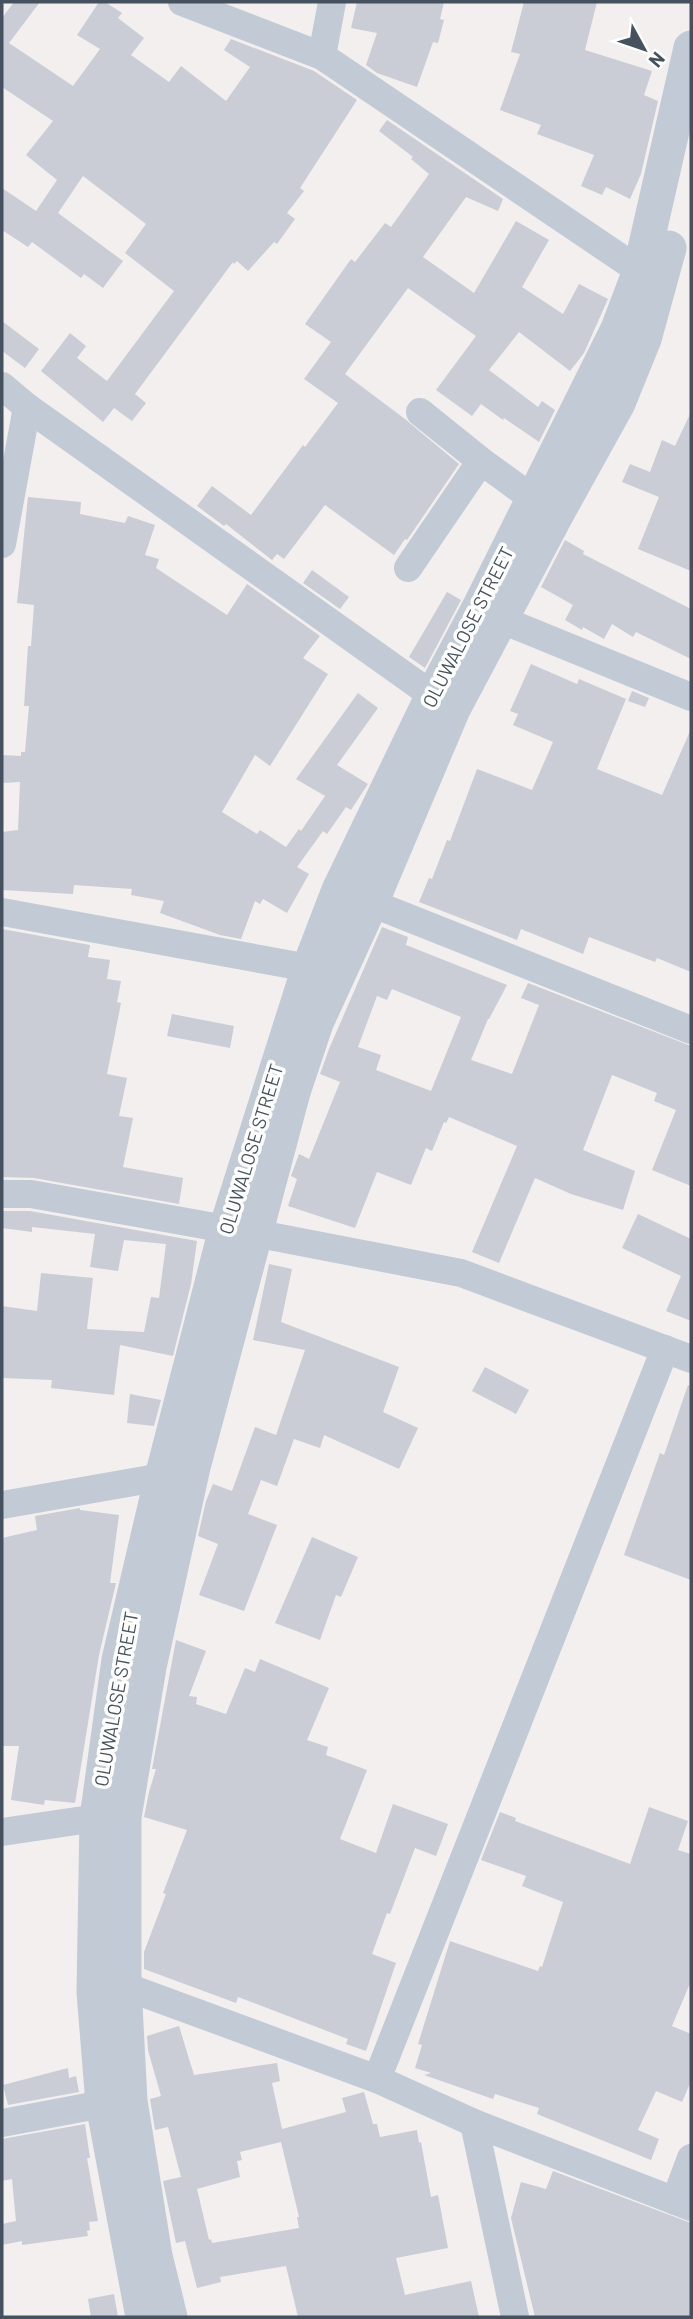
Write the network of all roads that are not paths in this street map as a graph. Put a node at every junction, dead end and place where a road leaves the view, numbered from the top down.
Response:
1 (182, 2) edge
2 (332, 2) edge
3 (691, 48) edge
4 (322, 56) junction
5 (691, 153) edge
6 (640, 271) junction
7 (2, 386) edge
8 (27, 407) junction
9 (420, 412) dead end
10 (481, 461) junction
11 (533, 498) junction
12 (2, 544) edge
13 (408, 568) dead end
14 (502, 620) junction
15 (691, 697) edge
16 (443, 702) junction
17 (371, 903) junction
18 (2, 912) edge
19 (309, 968) junction
20 (691, 1030) edge
21 (2, 1194) edge
22 (240, 1231) junction
23 (665, 1349) junction
24 (691, 1359) edge
25 (162, 1477) junction
26 (2, 1505) edge
27 (97, 1818) junction
28 (2, 1832) edge
29 (124, 1986) junction
30 (377, 2079) junction
31 (103, 2104) junction
32 (2, 2123) edge
33 (474, 2123) junction
34 (691, 2158) edge
35 (683, 2204) edge
36 (144, 2259) junction
37 (144, 2317) edge
38 (170, 2317) edge
39 (515, 2317) edge

1 - 4 street
2 - 4 street
3 - 6 street, OLUWALOSE STREET
4 - 6 street
5 - 14 street, OLUWALOSE STREET
6 - 11 street, OLUWALOSE STREET
7 - 8 street
8 - 12 street
8 - 16 street
9 - 10 street
10 - 11 street
10 - 13 street
11 - 16 street, OLUWALOSE STREET
14 - 15 street
14 - 16 street, OLUWALOSE STREET
16 - 17 street, OLUWALOSE STREET
16 - 19 street, OLUWALOSE STREET
17 - 20 street
17 - 22 street, OLUWALOSE STREET
18 - 19 street
19 - 22 street, OLUWALOSE STREET
21 - 22 street
22 - 23 street
22 - 25 street, OLUWALOSE STREET
22 - 29 street, OLUWALOSE STREET
23 - 24 street
23 - 30 street
25 - 26 street
25 - 27 street, OLUWALOSE STREET
27 - 28 street
27 - 31 street, OLUWALOSE STREET
29 - 30 street
29 - 36 street, OLUWALOSE STREET
30 - 33 street
31 - 32 street
31 - 36 street, OLUWALOSE STREET
33 - 35 street
33 - 39 street
34 - 35 street
36 - 37 street, OLUWALOSE STREET
36 - 38 street, OLUWALOSE STREET

